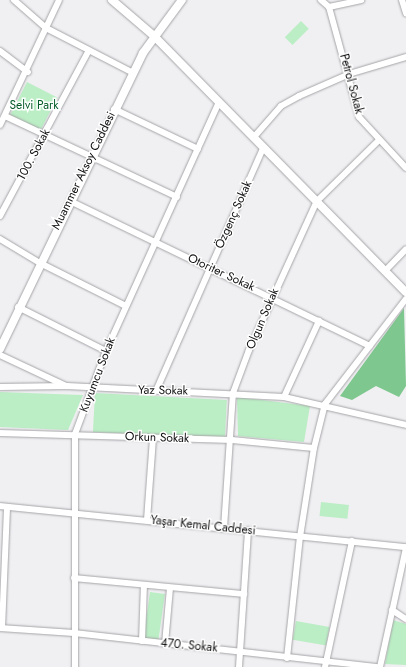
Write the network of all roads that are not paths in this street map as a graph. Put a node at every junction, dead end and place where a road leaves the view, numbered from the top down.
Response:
1 (14, 0) edge
2 (59, 0) edge
3 (112, 0) edge
4 (182, 0) edge
5 (321, 0) edge
6 (361, 0) edge
7 (402, 0) edge
8 (329, 7) junction
9 (406, 13) edge
10 (46, 28) junction
11 (154, 36) junction
12 (89, 50) junction
13 (0, 51) edge
14 (406, 57) edge
15 (28, 72) junction
16 (132, 73) junction
17 (349, 74) junction
18 (218, 104) junction
19 (114, 109) junction
20 (5, 116) junction
21 (0, 124) edge
22 (44, 136) junction
23 (254, 137) junction
24 (378, 141) junction
25 (198, 148) junction
26 (263, 148) junction
27 (90, 158) junction
28 (406, 168) edge
29 (177, 197) junction
30 (70, 201) junction
31 (317, 201) junction
32 (0, 216) edge
33 (0, 239) edge
34 (157, 243) junction
35 (406, 249) edge
36 (40, 263) junction
37 (210, 268) junction
38 (385, 271) junction
39 (406, 292) edge
40 (271, 297) junction
41 (406, 299) edge
42 (126, 306) junction
43 (18, 307) junction
44 (319, 321) junction
45 (370, 346) junction
46 (0, 349) edge
47 (106, 351) junction
48 (0, 355) edge
49 (67, 386) junction
50 (0, 387) edge
51 (91, 390) junction
52 (156, 391) junction
53 (233, 392) junction
54 (284, 397) junction
55 (325, 404) junction
56 (406, 425) edge
57 (0, 433) edge
58 (75, 434) junction
59 (153, 438) junction
60 (232, 440) junction
61 (314, 448) junction
62 (3, 507) edge
63 (72, 513) junction
64 (147, 520) junction
65 (224, 528) junction
66 (248, 530) junction
67 (300, 537) junction
68 (352, 541) junction
69 (406, 548) edge
70 (3, 573) edge
71 (74, 578) junction
72 (144, 585) junction
73 (170, 588) junction
74 (244, 594) junction
75 (392, 610) junction
76 (406, 619) edge
77 (1, 628) edge
78 (74, 633) junction
79 (142, 641) junction
80 (165, 644) junction
81 (241, 650) junction
82 (287, 658) junction
83 (326, 664) edge
84 (75, 667) edge
85 (239, 667) edge
86 (379, 667) edge

1 - 10 street
2 - 10 street
3 - 11 main road
4 - 11 main road, Muammer Aksoy Caddesi
5 - 8 street
6 - 8 street
7 - 9 street
8 - 17 street, Petrol Sokak
10 - 12 street
10 - 15 street
11 - 16 main road, Muammer Aksoy Caddesi
11 - 18 main road
12 - 16 street
12 - 22 street, 100. Sokak
13 - 15 street
14 - 17 street
15 - 20 street
16 - 19 main road, Muammer Aksoy Caddesi
17 - 23 street
17 - 24 street, Petrol Sokak
18 - 23 main road
18 - 25 street, Kuyumcu Sokak
19 - 25 street
19 - 27 main road, Muammer Aksoy Caddesi
20 - 21 street
20 - 22 street
22 - 27 street
22 - 32 street, 100. Sokak
23 - 26 main road
24 - 28 street, Petrol Sokak
24 - 31 street, Olgun Sokak
25 - 29 street, Kuyumcu Sokak
26 - 31 main road
26 - 37 street, Özgenç Sokak
27 - 29 street
27 - 30 main road, Muammer Aksoy Caddesi
29 - 34 street, Kuyumcu Sokak
30 - 34 street, Otoriter Sokak
30 - 36 main road, Muammer Aksoy Caddesi
31 - 38 main road
31 - 40 street, Olgun Sokak
33 - 36 street
34 - 37 street, Otoriter Sokak
34 - 42 street, Kuyumcu Sokak
35 - 38 street
36 - 42 street
36 - 43 main road, Muammer Aksoy Caddesi
37 - 40 street, Otoriter Sokak
37 - 52 street, Özgenç Sokak
38 - 39 main road
40 - 44 street, Otoriter Sokak
40 - 53 street, Olgun Sokak
41 - 45 street
42 - 47 street, Kuyumcu Sokak
43 - 46 main road, Muammer Aksoy Caddesi
43 - 47 street
44 - 45 street, Otoriter Sokak
44 - 54 street
45 - 55 street
47 - 51 street, Kuyumcu Sokak
48 - 49 street
49 - 50 street, Yaz Sokak
49 - 51 street, Yaz Sokak
51 - 52 street, Yaz Sokak
51 - 58 street, Kuyumcu Sokak
52 - 53 street, Yaz Sokak
53 - 54 street, Yaz Sokak
53 - 60 street, Olgun Sokak
54 - 55 street, Yaz Sokak
55 - 56 street, Yaz Sokak
55 - 61 street
57 - 58 street, Orkun Sokak
58 - 59 street, Orkun Sokak
58 - 63 street, Kuyumcu Sokak
59 - 60 street, Orkun Sokak
59 - 64 street
60 - 61 street, Orkun Sokak
60 - 65 street, Olgun Sokak
61 - 67 street
62 - 63 street, Yaşar Kemal Caddesi
62 - 70 street
63 - 64 street, Yaşar Kemal Caddesi
63 - 71 street, Kuyumcu Sokak
64 - 65 street, Yaşar Kemal Caddesi
65 - 66 street, Yaşar Kemal Caddesi
66 - 67 street, Yaşar Kemal Caddesi
66 - 74 street
67 - 68 street, Yaşar Kemal Caddesi
67 - 82 street
68 - 69 street, Yaşar Kemal Caddesi
68 - 83 street
69 - 75 street
70 - 77 street
71 - 72 street
71 - 78 street, Kuyumcu Sokak
72 - 73 street
72 - 79 street
73 - 74 street
73 - 80 street
74 - 81 street
75 - 76 street
75 - 86 street
77 - 78 street, 470. Sokak
78 - 79 street, 470. Sokak
78 - 84 street, Kuyumcu Sokak
79 - 80 street, 470. Sokak
80 - 81 street, 470. Sokak
81 - 82 street, 470. Sokak
81 - 85 street
82 - 83 street, 470. Sokak
83 - 86 street, 470. Sokak

